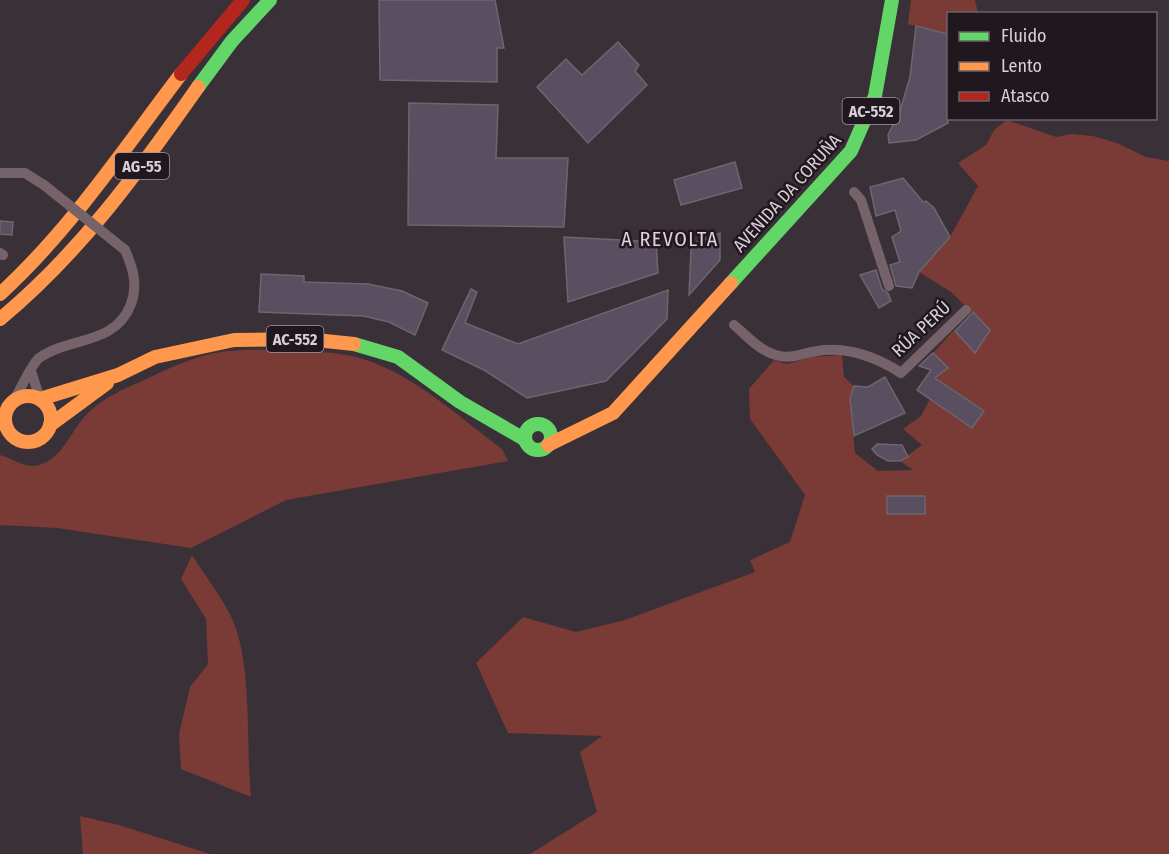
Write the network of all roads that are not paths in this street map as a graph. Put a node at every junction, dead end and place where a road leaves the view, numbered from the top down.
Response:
1 (243, 0) edge
2 (270, 0) edge
3 (887, 0) edge
4 (892, 0) edge
5 (888, 25) junction
6 (0, 173) edge
7 (854, 192) dead end
8 (889, 286) dead end
9 (0, 294) edge
10 (966, 310) dead end
11 (0, 319) edge
12 (734, 325) dead end
13 (31, 371) junction
14 (118, 375) junction
15 (40, 399) junction
16 (6, 411) edge
17 (613, 413) junction
18 (50, 425) junction
19 (549, 430) junction
20 (526, 433) junction
21 (0, 441) edge
22 (31, 442) junction
23 (549, 445) junction

1 - 9 main road, AG-55
2 - 11 main road, AG-55
3 - 5 main road, AC-552
4 - 5 main road, AC-552
5 - 17 main road, AVENIDA DA CORUÑA / AC-552
6 - 13 street, bridge
7 - 8 street
10 - 12 street, RÚA PERÚ
13 - 15 street
13 - 16 street
14 - 15 main road, AC-552
14 - 18 main road, AC-552
14 - 20 main road, AC-552
15 - 16 main road, AC-552
15 - 18 main road
16 - 22 main road
17 - 19 main road, AC-552
17 - 23 main road, AVENIDA DA CORUÑA / AC-552
18 - 22 main road, AC-552
19 - 20 main road, AC-552
19 - 23 main road
20 - 23 main road, AC-552
21 - 22 main road

